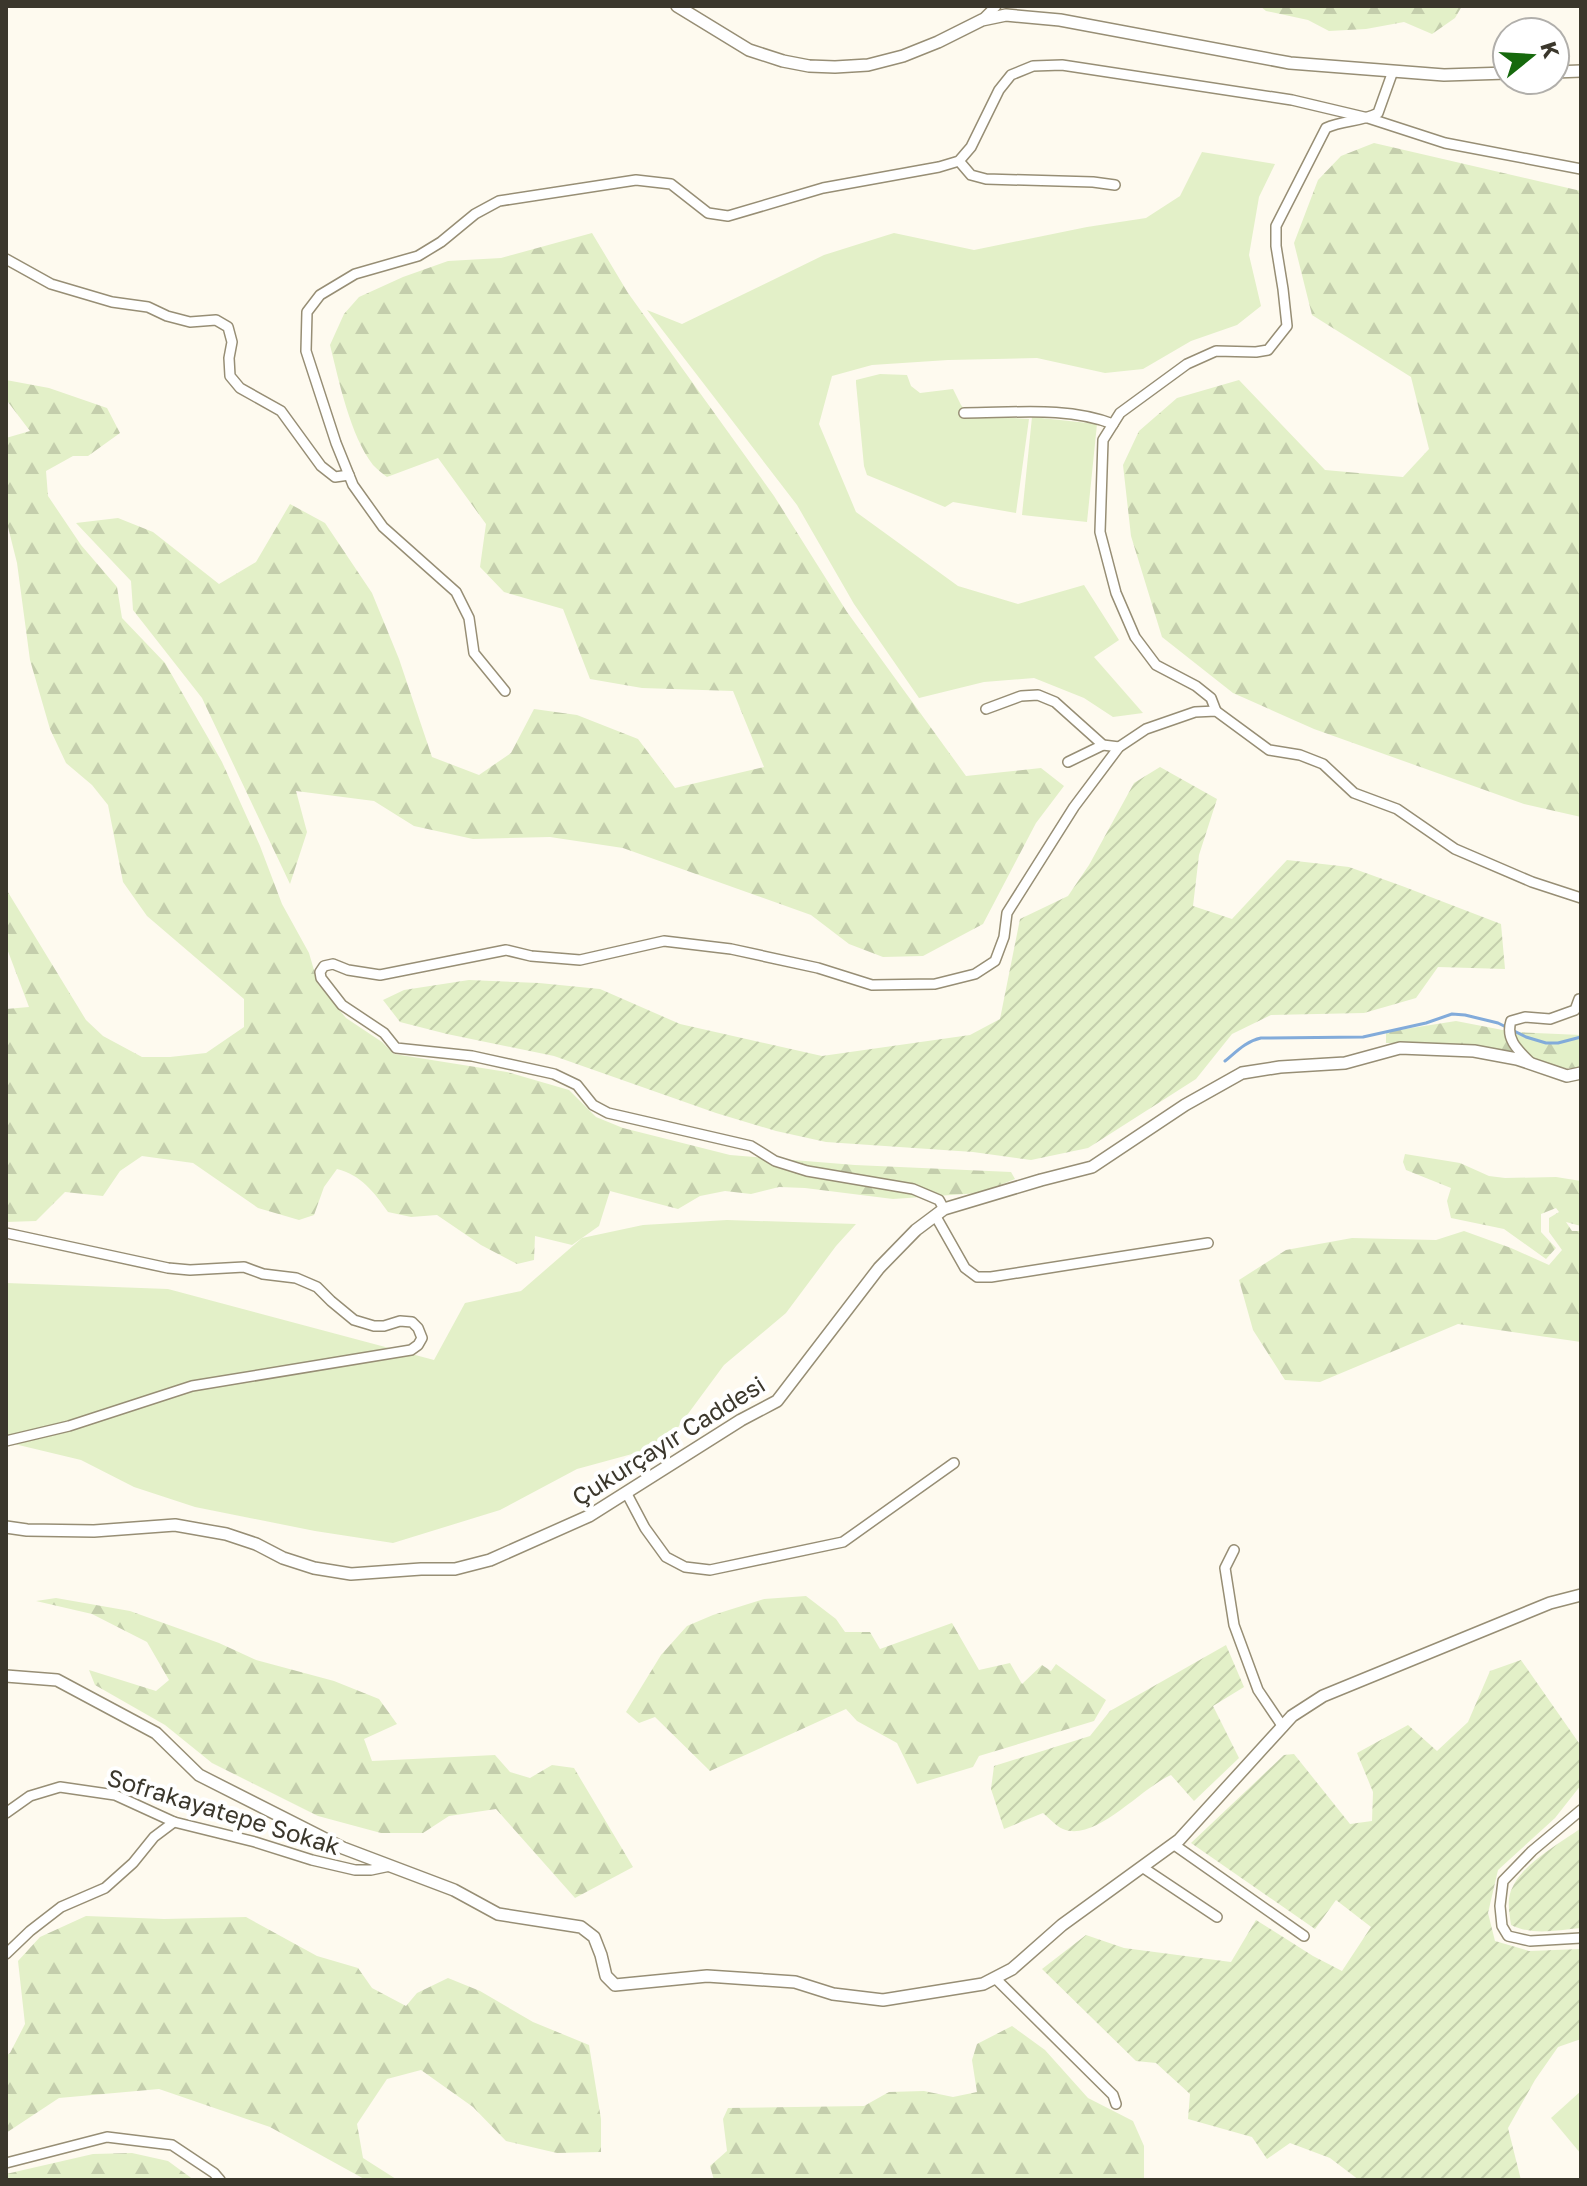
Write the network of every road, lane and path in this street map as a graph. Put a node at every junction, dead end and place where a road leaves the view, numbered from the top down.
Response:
1 (677, 6) edge
2 (996, 6) edge
3 (982, 20) junction
4 (1393, 71) junction
5 (1491, 74) edge
6 (1368, 118) junction
7 (959, 161) junction
8 (1581, 169) edge
9 (1115, 185) dead end
10 (6, 259) edge
11 (964, 413) dead end
12 (1113, 424) junction
13 (349, 475) junction
14 (505, 691) dead end
15 (986, 709) dead end
16 (1216, 711) junction
17 (1103, 745) junction
18 (1119, 747) junction
19 (1068, 762) dead end
20 (1581, 898) edge
21 (1579, 999) dead end
22 (1532, 1064) junction
23 (1581, 1073) edge
24 (940, 1212) junction
25 (6, 1233) edge
26 (1208, 1243) dead end
27 (6, 1441) edge
28 (954, 1463) dead end
29 (627, 1494) junction
30 (6, 1527) edge
31 (1234, 1550) dead end
32 (1581, 1595) edge
33 (1581, 1604) edge
34 (6, 1676) edge
35 (1283, 1727) junction
36 (1581, 1810) edge
37 (6, 1813) edge
38 (174, 1822) junction
39 (1173, 1844) junction
40 (390, 1866) junction
41 (1142, 1867) junction
42 (1217, 1917) dead end
43 (1304, 1936) dead end
44 (1581, 1938) edge
45 (6, 1954) edge
46 (995, 1978) junction
47 (1116, 2104) dead end
48 (6, 2163) edge
49 (220, 2180) edge

1 - 3 street
2 - 3 street
3 - 4 street
4 - 5 street
4 - 6 street
6 - 7 street
6 - 8 street
6 - 12 street
7 - 9 street
7 - 13 street
10 - 13 street
11 - 12 street
12 - 16 street
13 - 14 street
15 - 17 street
16 - 18 street
16 - 20 street
17 - 18 street
17 - 19 street
18 - 24 street
21 - 22 street
22 - 23 street, Çukurçayır Caddesi
22 - 24 street, Çukurçayır Caddesi
24 - 26 street
24 - 29 street, Çukurçayır Caddesi
25 - 27 street
28 - 29 street
29 - 30 street, Çukurçayır Caddesi
31 - 35 street
32 - 33 street
32 - 35 street
34 - 40 street
35 - 39 street
36 - 44 street
37 - 38 street, Sofrakayatepe Sokak
38 - 40 street, Sofrakayatepe Sokak
38 - 45 street
39 - 41 street
39 - 43 street
40 - 46 street
41 - 42 street
41 - 46 street
46 - 47 street
48 - 49 street

